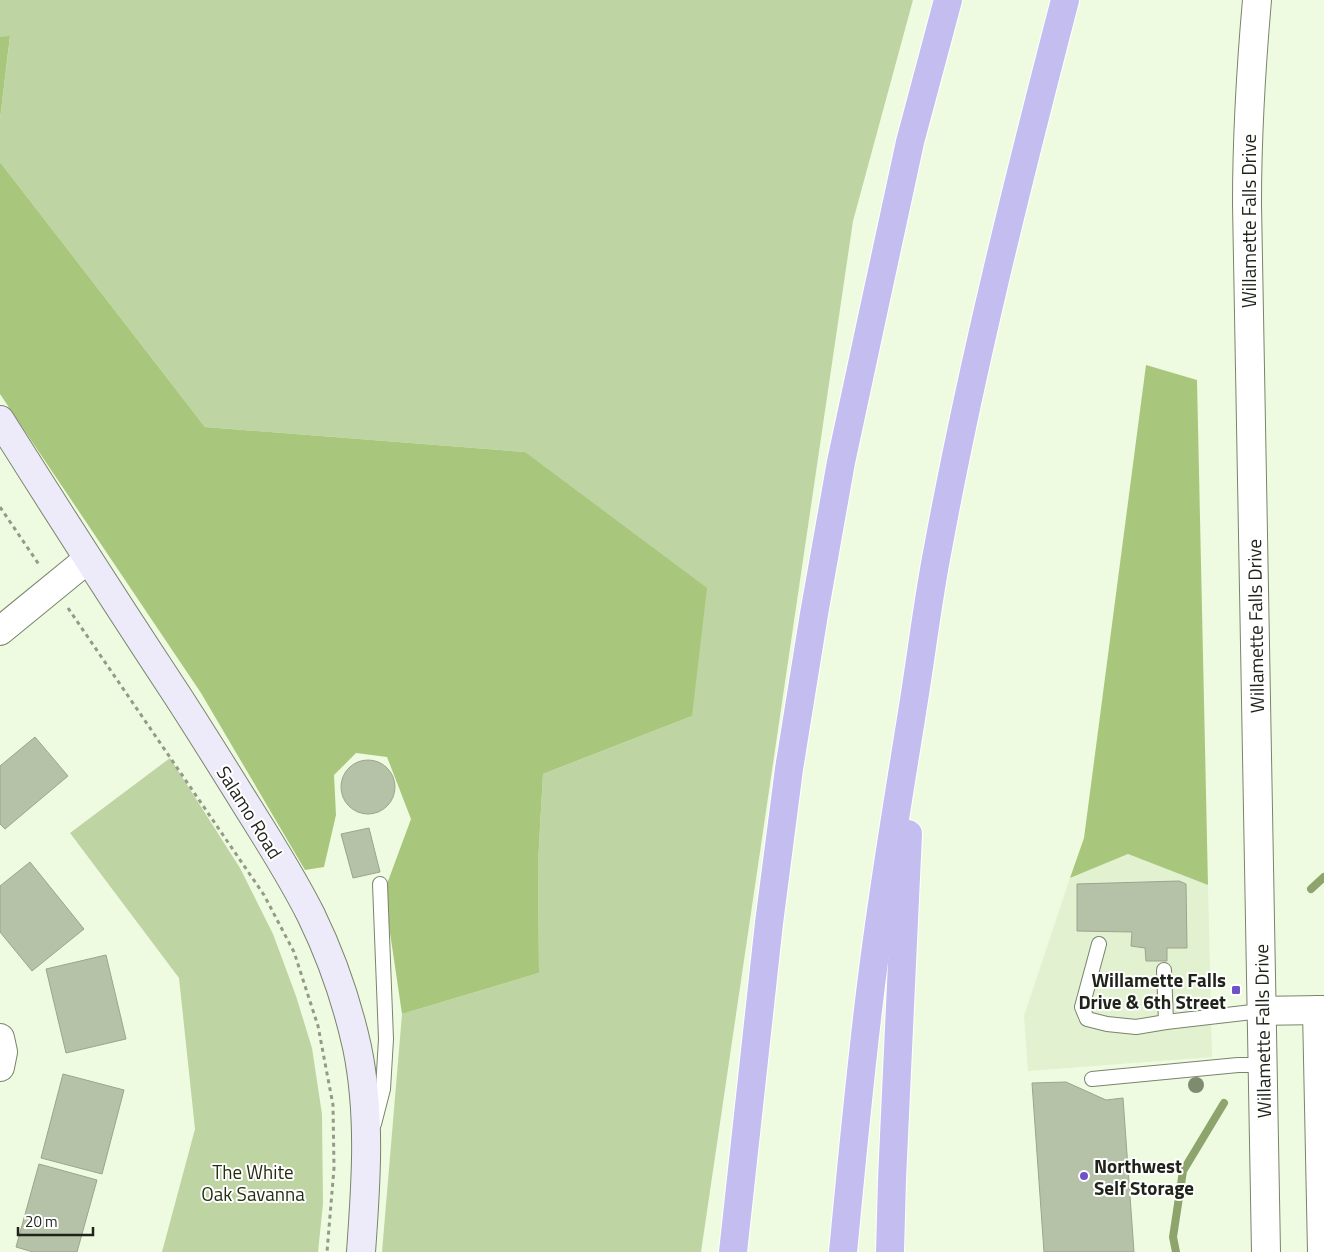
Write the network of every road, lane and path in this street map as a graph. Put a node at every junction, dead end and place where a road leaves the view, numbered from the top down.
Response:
1 (948, 0) edge
2 (1065, 0) edge
3 (1257, 0) edge
4 (0, 420) edge
5 (0, 507) edge
6 (35, 558) dead end
7 (88, 559) junction
8 (72, 614) dead end
9 (0, 631) edge
10 (914, 702) junction
11 (380, 884) dead end
12 (1098, 944) dead end
13 (1164, 970) dead end
14 (1321, 1010) edge
15 (1261, 1011) junction
16 (1166, 1022) junction
17 (0, 1038) edge
18 (1262, 1065) junction
19 (0, 1067) edge
20 (1092, 1079) dead end
21 (367, 1154) junction
22 (327, 1252) edge
23 (361, 1252) edge
24 (733, 1252) edge
25 (843, 1252) edge
26 (890, 1252) edge
27 (1266, 1252) edge
28 (1322, 1252) edge

1 - 24 highway
2 - 10 highway
3 - 15 street, Willamette Falls Drive
4 - 7 main road, Salamo Road
5 - 6 path
7 - 9 street
7 - 21 main road, Salamo Road
8 - 22 path
10 - 25 highway
10 - 26 highway
11 - 21 lane
12 - 16 lane
13 - 16 lane
14 - 15 street
14 - 28 street
15 - 16 lane
15 - 18 street, Willamette Falls Drive
17 - 19 street
18 - 20 lane
18 - 27 street, Willamette Falls Drive
21 - 23 main road, Salamo Road

